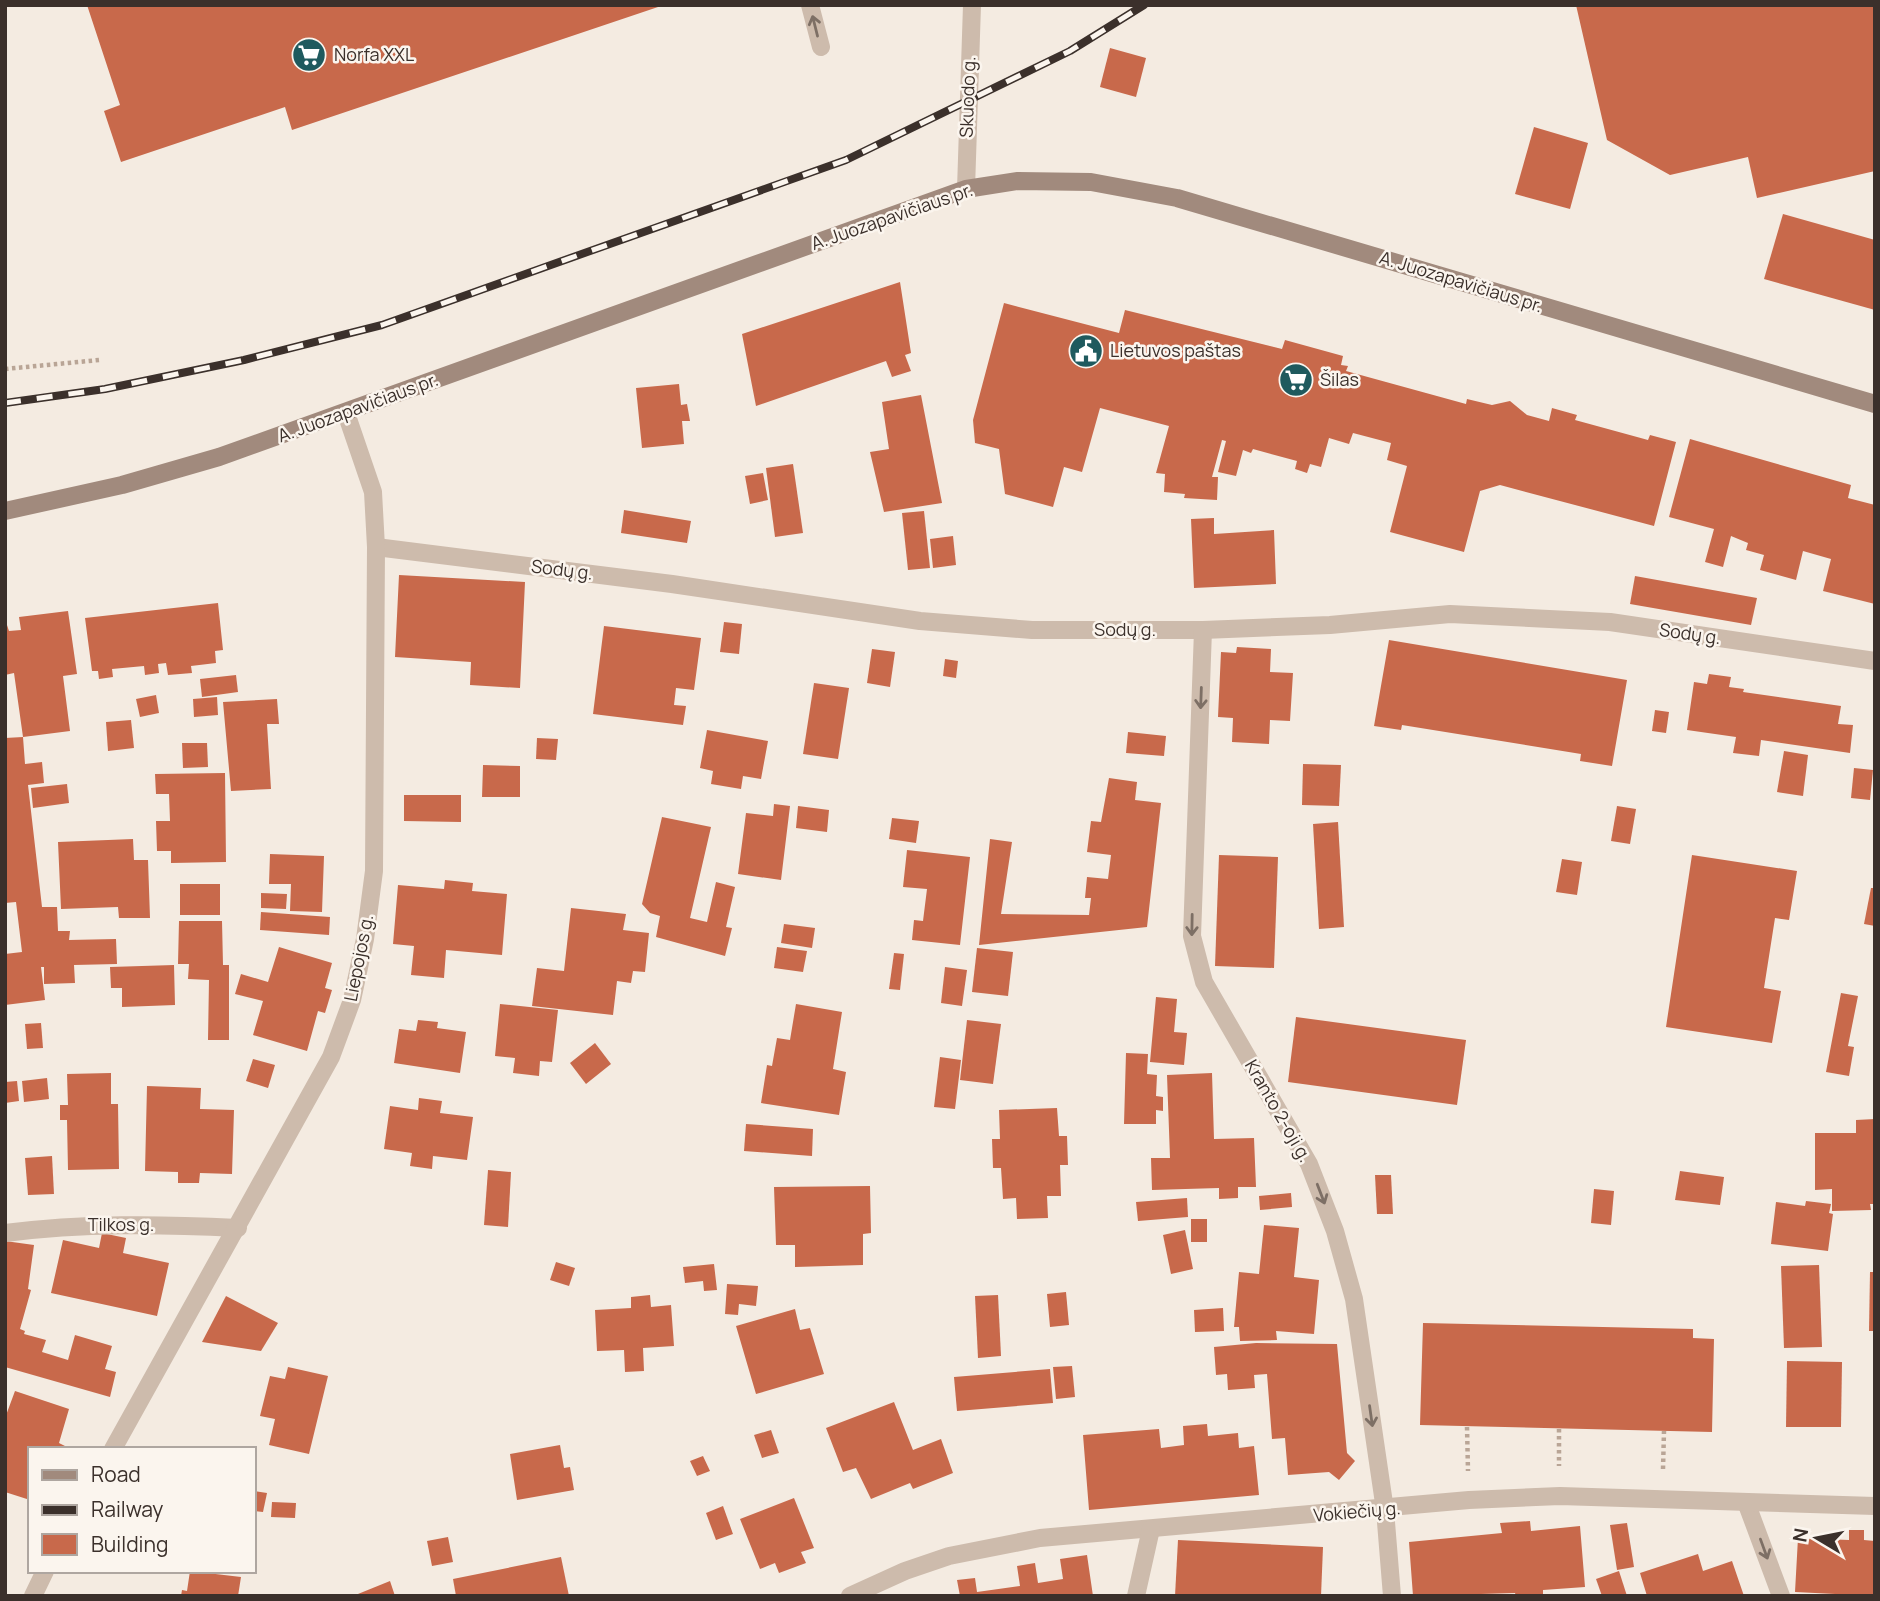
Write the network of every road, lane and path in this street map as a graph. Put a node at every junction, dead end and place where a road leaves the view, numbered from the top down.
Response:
1 (810, 5) edge
2 (972, 5) edge
3 (821, 47) dead end
4 (965, 189) junction
5 (99, 360) dead end
6 (5, 369) edge
7 (1875, 404) edge
8 (346, 413) junction
9 (5, 512) edge
10 (376, 547) junction
11 (1203, 630) junction
12 (1875, 661) edge
13 (238, 1228) junction
14 (5, 1233) edge
15 (1467, 1427) dead end
16 (114, 1447) edge
17 (1469, 1500) junction
18 (1746, 1502) junction
19 (1875, 1506) edge
20 (1385, 1510) junction
21 (1151, 1529) junction
22 (44, 1573) edge
23 (33, 1596) edge
24 (850, 1596) edge
25 (1136, 1596) edge
26 (1392, 1596) edge
27 (1781, 1596) edge

3 -> 1 street
2 - 4 street, Skuodo g.
4 - 7 main road, A. Juozapavičiaus pr.
4 - 8 main road, A. Juozapavičiaus pr.
5 - 6 path
8 - 9 main road, A. Juozapavičiaus pr.
8 - 10 street, Liepojos g.
10 - 11 street, Sodų g.
10 - 13 street, Liepojos g.
11 - 12 street, Sodų g.
11 -> 20 street, Kranto 2-oji g.
13 - 14 street, Tilkos g.
13 - 16 street, Liepojos g.
15 - 17 path
17 - 18 street, Vokiečių g.
17 - 20 street, Vokiečių g.
18 - 19 street, Vokiečių g.
18 -> 27 street
20 - 21 street, Vokiečių g.
20 - 26 street, Kranto 2-oji g.
21 - 24 street, Vokiečių g.
21 - 25 street
22 - 23 street

